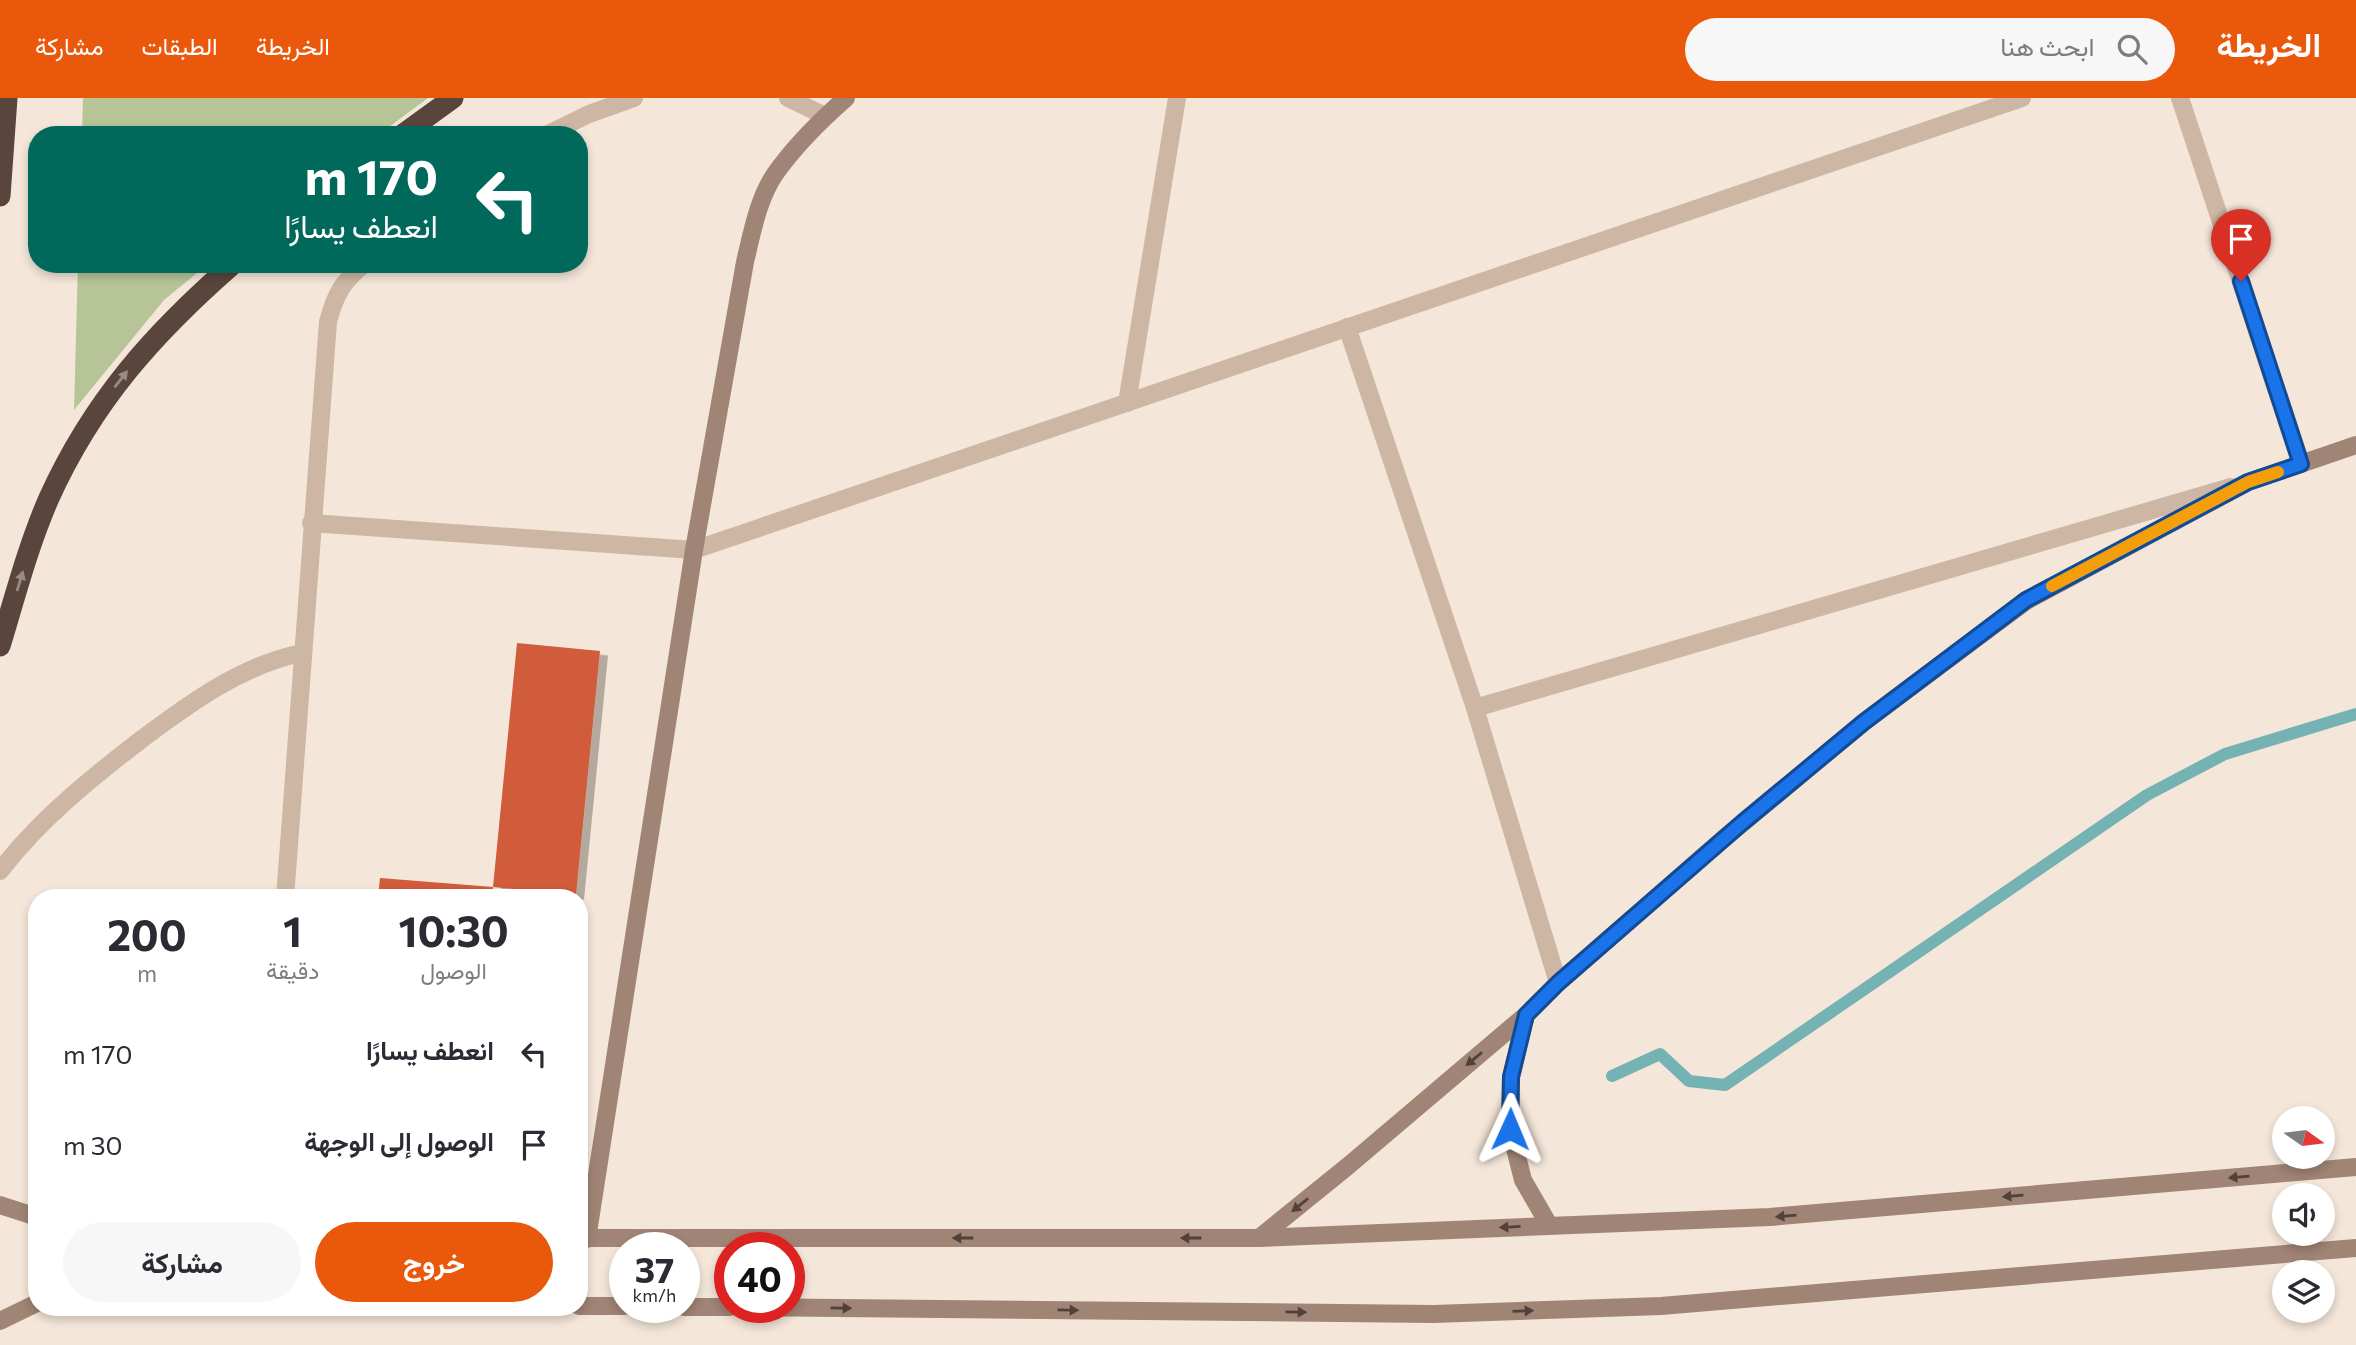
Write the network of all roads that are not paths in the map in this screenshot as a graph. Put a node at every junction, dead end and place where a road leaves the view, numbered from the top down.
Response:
1 (7, 98) edge
2 (453, 98) edge
3 (634, 98) edge
4 (788, 98) edge
5 (846, 98) edge
6 (1177, 98) edge
7 (2022, 98) edge
8 (2180, 98) edge
9 (825, 116) junction
10 (414, 126) edge
11 (564, 126) edge
12 (0, 196) edge
13 (223, 273) edge
14 (355, 273) edge
15 (1347, 327) junction
16 (1127, 403) junction
17 (2356, 445) edge
18 (2301, 464) junction
19 (2248, 482) junction
20 (311, 523) junction
21 (694, 550) junction
22 (0, 646) edge
23 (302, 653) junction
24 (1475, 708) junction
25 (0, 871) edge
26 (286, 889) edge
27 (1558, 983) junction
28 (1526, 1015) junction
29 (2356, 1167) edge
30 (0, 1205) edge
31 (588, 1207) edge
32 (28, 1214) edge
33 (1549, 1224) junction
34 (588, 1238) edge
35 (1259, 1238) junction
36 (2356, 1248) edge
37 (588, 1306) edge
38 (609, 1306) edge
39 (28, 1307) edge
40 (805, 1308) edge
41 (0, 1321) edge

1 - 12 highway
2 - 10 highway
3 - 11 street
4 - 9 street
5 - 9 street
6 - 16 street
7 - 15 street
8 - 18 street
9 - 21 street
22 -> 13 highway
14 - 20 street
15 - 16 street
15 - 24 street
16 - 21 street
17 - 18 street
18 - 19 street
19 - 24 street
19 - 27 street
20 - 21 street
20 - 23 street
21 - 31 street
23 - 25 street
23 - 26 street
24 - 27 street
27 - 28 street
28 - 33 street
28 -> 35 street
29 -> 33 street
30 - 32 street
33 -> 35 street
35 -> 34 street
40 -> 36 street
37 - 38 street
39 - 41 street

